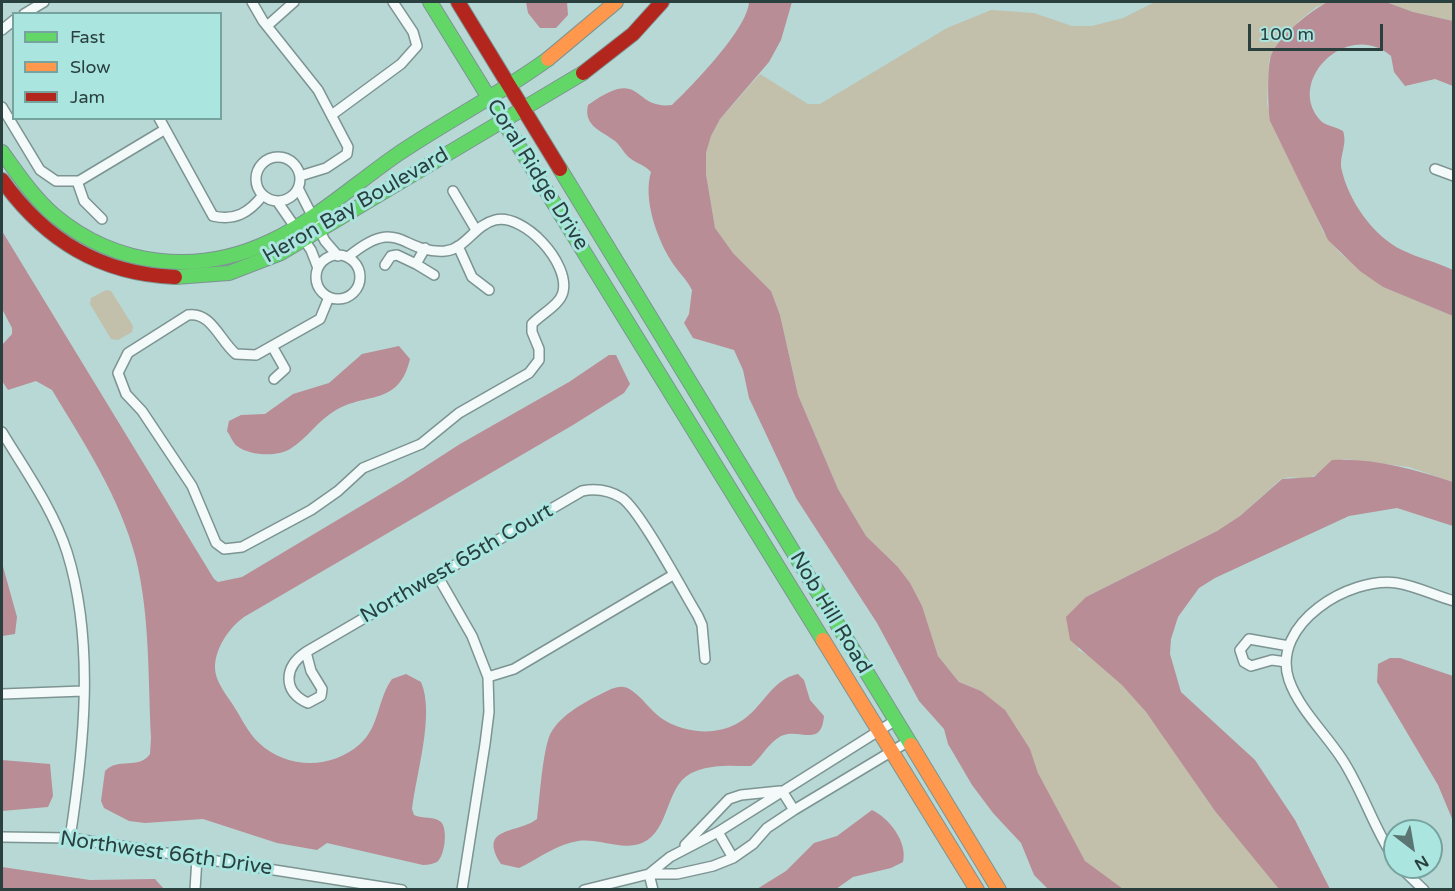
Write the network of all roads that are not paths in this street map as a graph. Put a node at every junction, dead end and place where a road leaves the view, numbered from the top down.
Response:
1 (44, 2) edge
2 (252, 2) edge
3 (294, 2) edge
4 (393, 2) edge
5 (430, 2) edge
6 (458, 2) edge
7 (616, 2) edge
8 (662, 2) edge
9 (27, 12) edge
10 (267, 26) junction
11 (510, 86) junction
12 (490, 98) junction
13 (2, 107) edge
14 (524, 108) junction
15 (333, 114) junction
16 (160, 120) edge
17 (503, 120) junction
18 (164, 130) junction
19 (2, 152) edge
20 (1435, 169) dead end
21 (300, 176) junction
22 (1454, 176) edge
23 (2, 180) edge
24 (77, 181) junction
25 (298, 189) junction
26 (453, 191) dead end
27 (263, 195) junction
28 (277, 201) junction
29 (311, 217) junction
30 (102, 219) dead end
31 (295, 227) junction
32 (319, 230) junction
33 (476, 230) junction
34 (304, 239) junction
35 (458, 246) junction
36 (425, 248) junction
37 (343, 256) junction
38 (416, 264) junction
39 (385, 265) dead end
40 (318, 268) junction
41 (434, 275) dead end
42 (489, 290) dead end
43 (329, 297) junction
44 (660, 337) joint
45 (272, 346) junction
46 (644, 347) joint
47 (274, 379) dead end
48 (2, 432) edge
49 (437, 575) junction
50 (673, 575) junction
51 (1454, 602) edge
52 (306, 652) junction
53 (1288, 654) junction
54 (705, 659) dead end
55 (488, 676) junction
56 (83, 691) junction
57 (2, 694) edge
58 (896, 720) junction
59 (879, 730) junction
60 (909, 741) junction
61 (892, 751) junction
62 (783, 791) junction
63 (794, 810) junction
64 (718, 832) junction
65 (2, 837) edge
66 (1383, 837) edge
67 (70, 838) junction
68 (670, 857) junction
69 (197, 858) junction
70 (733, 858) junction
71 (649, 874) junction
72 (1413, 879) edge
73 (195, 890) edge
74 (402, 890) edge
75 (462, 890) edge
76 (584, 890) edge
77 (653, 890) edge
78 (977, 890) edge
79 (999, 890) edge
80 (1424, 890) edge

1 - 9 street
2 - 10 street
3 - 10 street
4 - 15 street
5 - 12 main road, Coral Ridge Drive
6 - 11 main road, Coral Ridge Drive
7 - 11 main road, Heron Bay Boulevard
8 - 14 main road, Heron Bay Boulevard
10 - 15 street
11 - 12 main road, Heron Bay Boulevard
11 - 14 main road, Coral Ridge Drive
12 - 17 main road, Coral Ridge Drive
12 - 29 main road, Heron Bay Boulevard
13 - 24 street
14 - 17 main road, Heron Bay Boulevard
14 - 44 main road, Coral Ridge Drive
15 - 21 street
16 - 18 street
17 - 32 main road, Heron Bay Boulevard
17 - 46 main road, Coral Ridge Drive
18 - 24 street
18 - 27 street
19 - 31 main road, Heron Bay Boulevard
20 - 22 street
21 - 25 street
21 - 27 street
23 - 34 main road, Heron Bay Boulevard
24 - 30 street
25 - 28 street
25 - 29 street
26 - 33 street
27 - 28 street
28 - 31 street
29 - 31 main road, Heron Bay Boulevard
29 - 32 street
31 - 34 street
32 - 34 main road, Heron Bay Boulevard
32 - 37 street
33 - 35 street
33 - 45 street
34 - 40 street
35 - 36 street
35 - 42 street
36 - 37 street
36 - 38 street
37 - 40 street
37 - 43 street
38 - 39 street
38 - 41 street
40 - 43 street
43 - 45 street
44 - 58 main road, Nob Hill Road
45 - 47 street
46 - 59 main road, Nob Hill Road
48 - 56 street
49 - 50 street, Northwest 65th Court
49 - 52 street, Northwest 65th Court
49 - 55 street
50 - 54 street
50 - 55 street
51 - 53 street
52 - 52 street, Northwest 65th Court
53 - 53 street
53 - 66 street
55 - 75 street
56 - 57 street
56 - 67 street
58 - 59 street
58 - 60 main road, Nob Hill Road
59 - 61 main road, Nob Hill Road
59 - 62 street
60 - 61 street
60 - 79 main road, Nob Hill Road
61 - 63 street
61 - 78 main road, Nob Hill Road
62 - 63 street
62 - 64 street
62 - 68 street
63 - 70 street
64 - 68 street
64 - 70 street
65 - 67 street, Northwest 66th Drive
67 - 69 street, Northwest 66th Drive
68 - 71 street
69 - 73 street
69 - 74 street, Northwest 66th Drive
70 - 71 street
71 - 76 street
71 - 77 street
72 - 80 street

